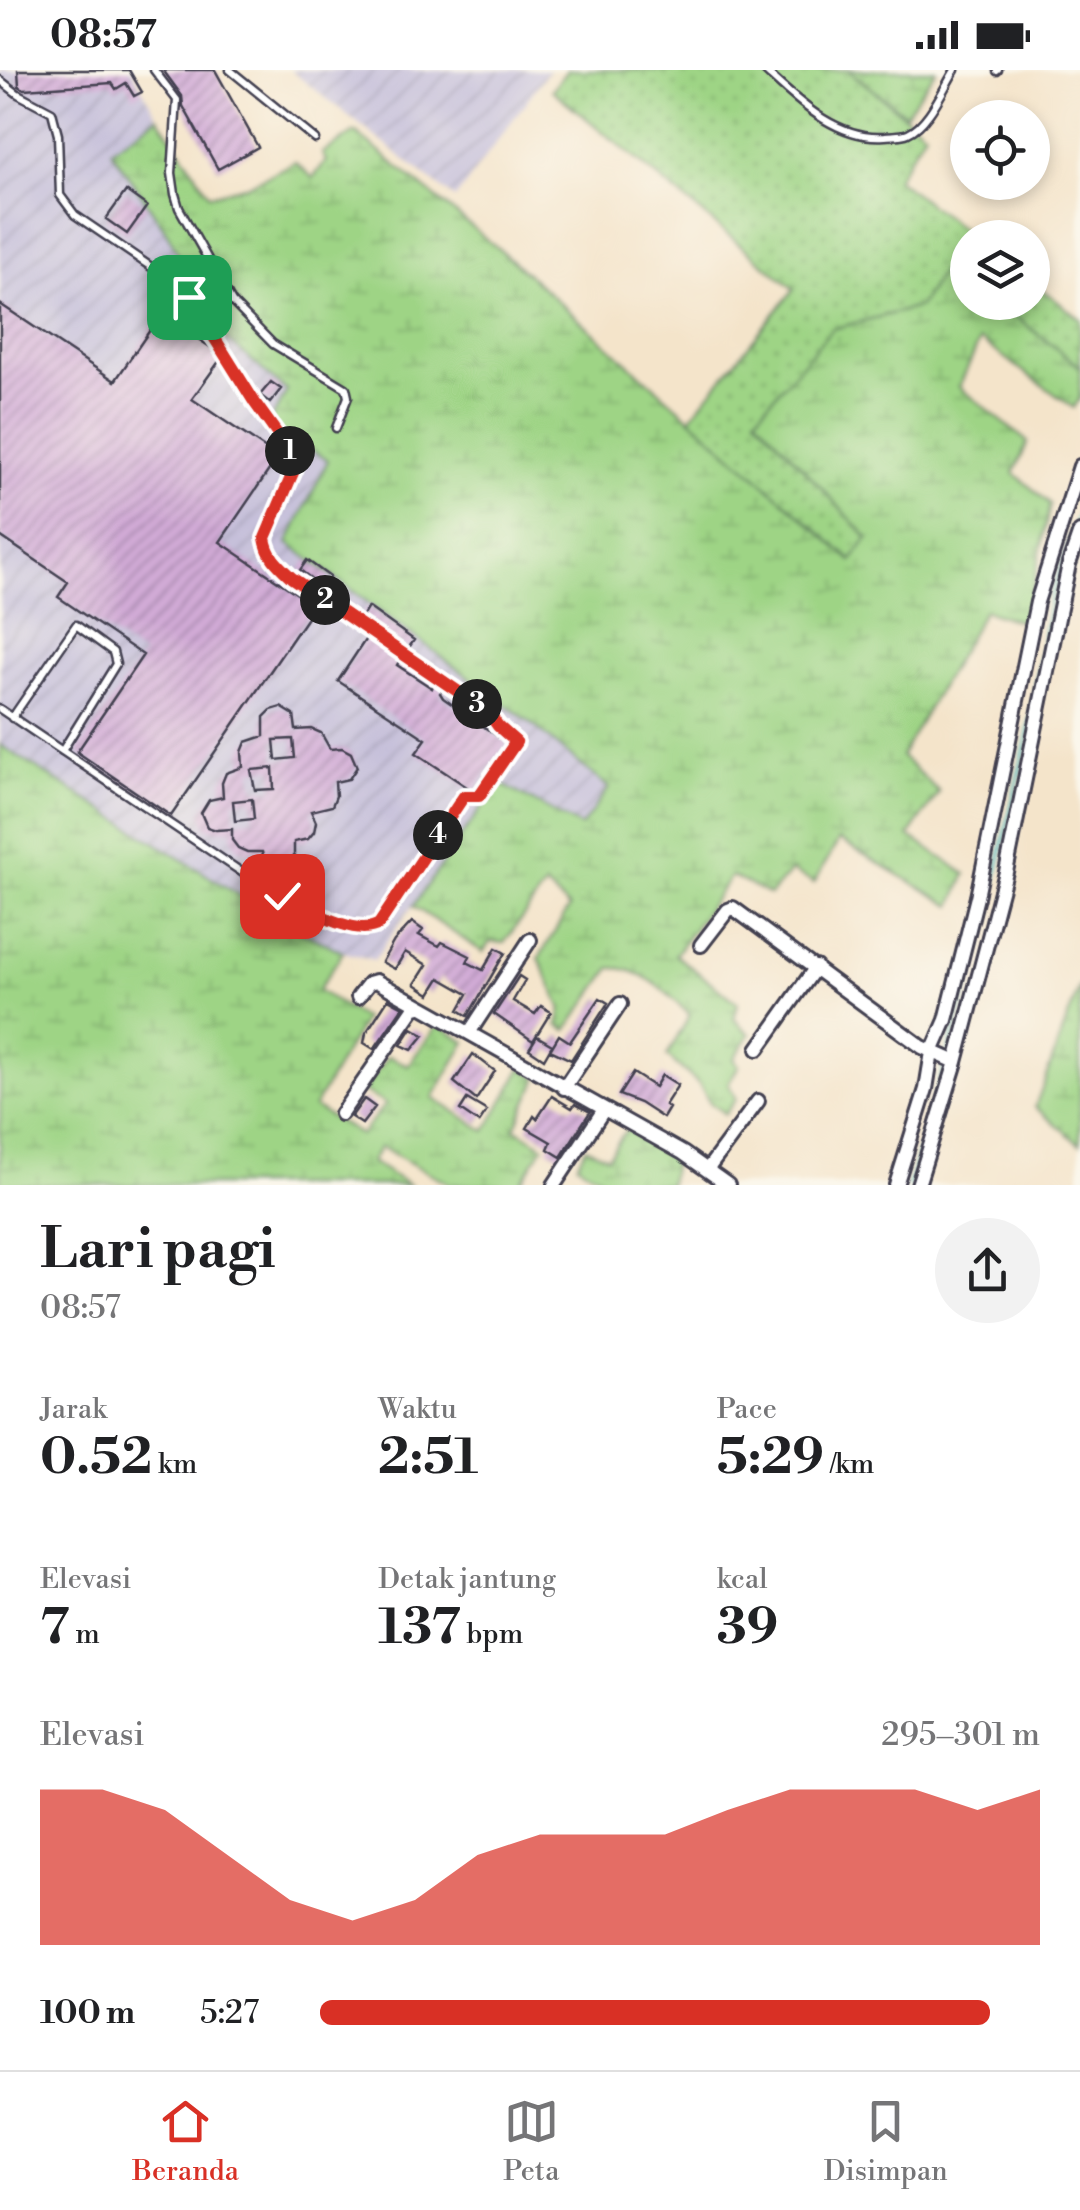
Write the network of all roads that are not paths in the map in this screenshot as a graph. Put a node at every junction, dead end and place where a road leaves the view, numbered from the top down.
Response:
1 (154, 70) edge
2 (230, 70) edge
3 (764, 70) edge
4 (954, 70) edge
5 (0, 80) edge
6 (316, 140) dead end
7 (336, 428) dead end
8 (1080, 466) edge
9 (1080, 532) edge
10 (1061, 556) junction
11 (0, 709) edge
12 (12, 718) junction
13 (62, 751) junction
14 (530, 940) dead end
15 (702, 945) dead end
16 (816, 967) junction
17 (964, 988) junction
18 (358, 997) dead end
19 (417, 1004) junction
20 (620, 1004) dead end
21 (470, 1033) junction
22 (758, 1049) dead end
23 (934, 1053) junction
24 (953, 1060) junction
25 (564, 1088) junction
26 (758, 1100) dead end
27 (603, 1110) junction
28 (342, 1114) dead end
29 (707, 1170) junction
30 (554, 1185) edge
31 (728, 1185) edge
32 (896, 1185) edge
33 (918, 1185) edge

1 - 7 lane
2 - 6 lane
3 - 4 lane
5 - 13 lane
8 - 10 street
9 - 10 street
10 - 17 street
10 - 17 street
11 - 12 lane
12 - 13 lane
12 - 13 lane
14 - 21 street
15 - 16 street
16 - 22 street
16 - 23 street
17 - 23 street
17 - 24 street
18 - 19 street
19 - 21 street
19 - 28 street
20 - 25 street
21 - 25 street
23 - 24 street
23 - 32 street
24 - 33 street
25 - 27 street
26 - 29 street
27 - 29 street
27 - 30 street
29 - 31 street

